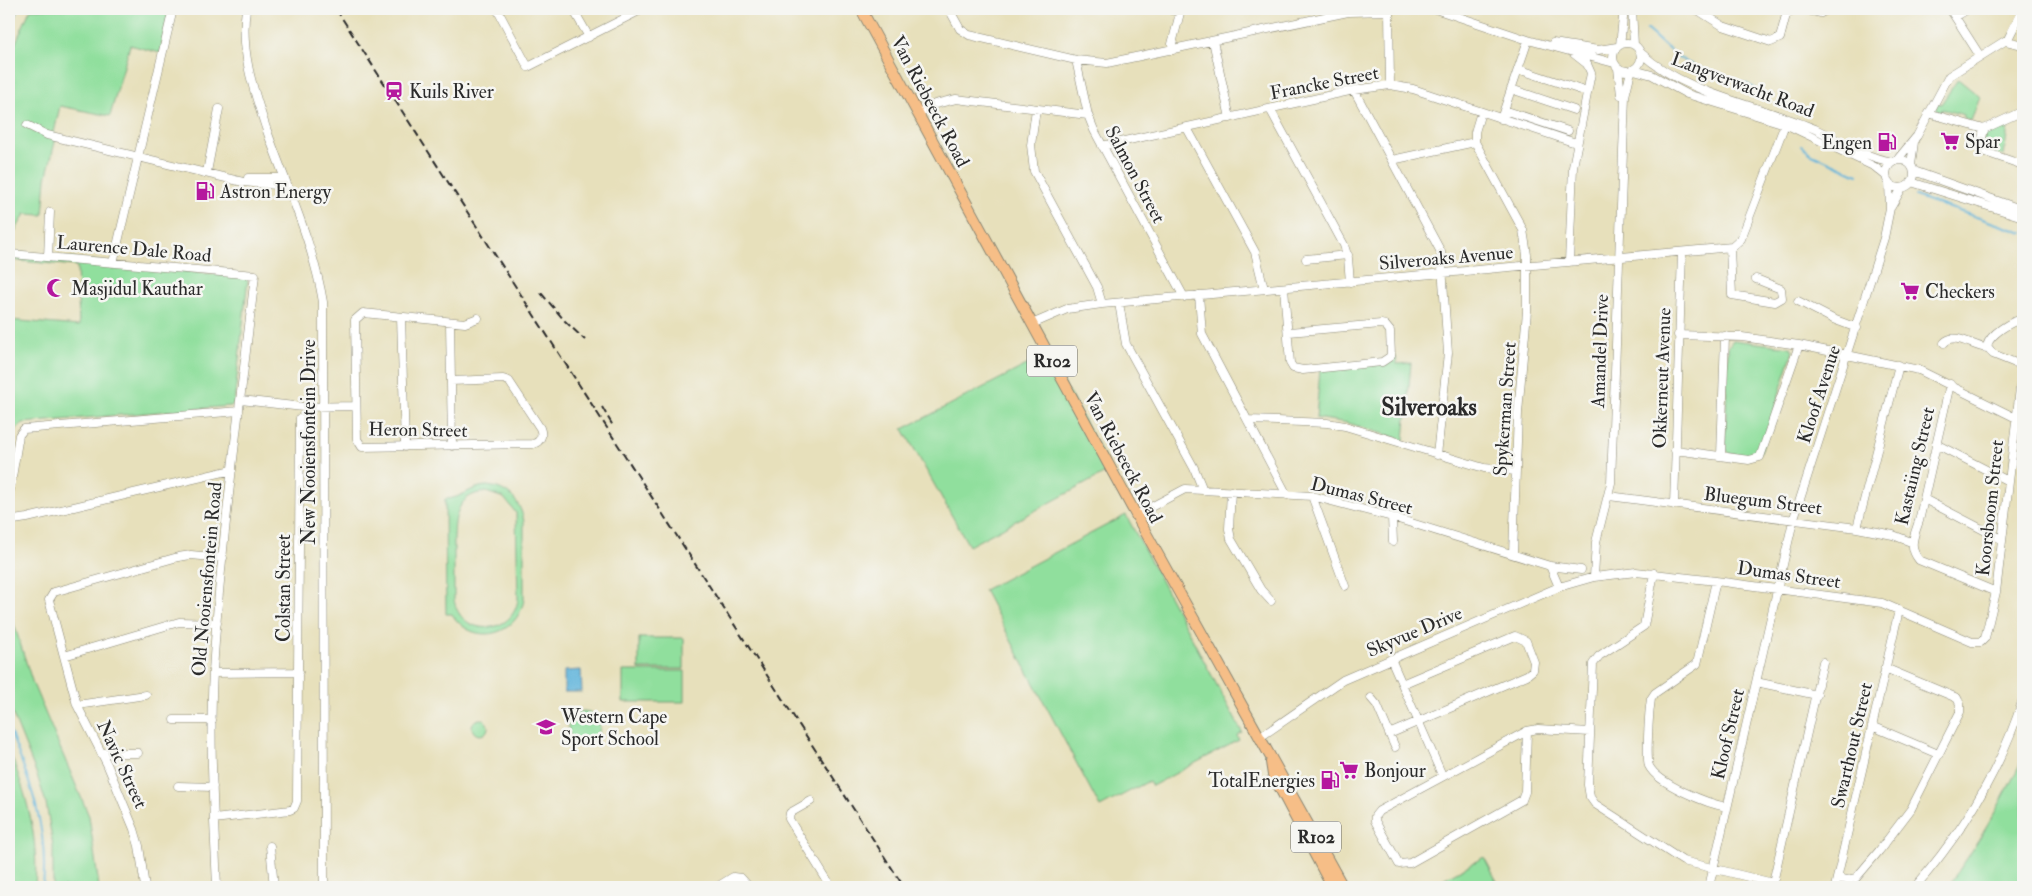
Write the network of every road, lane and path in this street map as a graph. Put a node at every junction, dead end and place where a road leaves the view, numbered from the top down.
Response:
1 (172, 9) edge
2 (246, 9) edge
3 (497, 9) edge
4 (574, 9) edge
5 (643, 9) edge
6 (862, 9) edge
7 (949, 9) edge
8 (1169, 9) edge
9 (1435, 9) edge
10 (1624, 9) edge
11 (1632, 9) edge
12 (1696, 9) edge
13 (1792, 9) edge
14 (1803, 9) edge
15 (1828, 9) edge
16 (1950, 9) edge
17 (1968, 9) edge
18 (2023, 9) edge
19 (1389, 10) edge
20 (1180, 11) edge
21 (1955, 17) junction
22 (589, 37) junction
23 (1528, 40) junction
24 (1213, 41) junction
25 (2006, 41) junction
26 (1538, 42) junction
27 (2023, 44) edge
28 (1634, 45) junction
29 (1619, 46) junction
30 (1173, 50) junction
31 (1572, 53) junction
32 (1641, 53) junction
33 (1980, 56) junction
34 (1076, 60) junction
35 (1616, 66) junction
36 (1518, 69) junction
37 (1632, 70) junction
38 (1390, 85) junction
39 (1354, 90) junction
40 (1511, 90) junction
41 (1587, 92) junction
42 (219, 109) dead end
43 (1270, 109) junction
44 (1036, 110) junction
45 (1504, 110) junction
46 (1574, 110) dead end
47 (2023, 111) edge
48 (1482, 112) junction
49 (1928, 113) junction
50 (918, 114) junction
51 (1088, 115) junction
52 (1230, 118) junction
53 (1501, 119) junction
54 (1624, 124) junction
55 (1785, 124) junction
56 (27, 125) dead end
57 (1187, 128) junction
58 (1984, 129) junction
59 (1568, 131) dead end
60 (1914, 140) junction
61 (1475, 142) junction
62 (1576, 143) junction
63 (1102, 146) junction
64 (138, 157) junction
65 (1392, 160) junction
66 (1895, 161) junction
67 (2023, 165) edge
68 (1912, 168) junction
69 (207, 172) junction
70 (1887, 180) junction
71 (285, 182) junction
72 (1912, 182) junction
73 (1902, 188) junction
74 (1890, 208) junction
75 (2023, 210) edge
76 (50, 212) dead end
77 (2023, 217) edge
78 (1730, 248) junction
79 (1682, 252) junction
80 (11, 254) dead end
81 (1348, 255) junction
82 (48, 257) junction
83 (1619, 257) junction
84 (1306, 259) dead end
85 (1570, 262) junction
86 (113, 263) junction
87 (1527, 266) junction
88 (1443, 273) junction
89 (255, 274) joint
90 (1756, 280) dead end
91 (1350, 282) junction
92 (1284, 288) junction
93 (1264, 289) junction
94 (1199, 295) junction
95 (1184, 297) junction
96 (1798, 301) dead end
97 (1119, 303) junction
98 (1102, 304) junction
99 (401, 317) junction
100 (478, 318) dead end
101 (2023, 320) edge
102 (450, 322) junction
103 (1032, 324) junction
104 (1856, 328) junction
105 (1289, 332) junction
106 (1678, 334) junction
107 (1725, 336) junction
108 (1944, 343) dead end
109 (1798, 345) junction
110 (1987, 348) junction
111 (1848, 355) junction
112 (2023, 364) edge
113 (1898, 365) junction
114 (451, 381) junction
115 (1950, 384) junction
116 (241, 400) junction
117 (356, 406) junction
118 (324, 407) junction
119 (239, 411) junction
120 (300, 418) dead end
121 (2016, 418) junction
122 (1249, 420) junction
123 (1936, 444) junction
124 (452, 446) junction
125 (405, 447) junction
126 (1675, 450) junction
127 (1437, 455) junction
128 (1721, 456) junction
129 (232, 470) junction
130 (1516, 471) junction
131 (2008, 481) junction
132 (1204, 490) junction
133 (1231, 492) junction
134 (9, 495) edge
135 (1288, 495) junction
136 (1312, 496) junction
137 (1609, 496) junction
138 (1924, 499) junction
139 (1674, 505) junction
140 (1136, 515) junction
141 (1392, 517) junction
142 (9, 518) edge
143 (1793, 521) junction
144 (1857, 528) junction
145 (2001, 539) junction
146 (1393, 542) dead end
147 (1911, 542) junction
148 (1513, 554) junction
149 (223, 558) junction
150 (1550, 566) junction
151 (1581, 570) dead end
152 (1654, 573) junction
153 (1594, 577) junction
154 (1716, 581) junction
155 (1345, 586) dead end
156 (1559, 587) junction
157 (1776, 589) junction
158 (1996, 592) junction
159 (1271, 601) dead end
160 (1898, 610) junction
161 (217, 623) junction
162 (1972, 642) joint
163 (64, 656) junction
164 (1391, 659) junction
165 (1823, 662) dead end
166 (1885, 668) junction
167 (299, 672) junction
168 (213, 673) junction
169 (1756, 682) junction
170 (1402, 684) junction
171 (1817, 694) junction
172 (146, 695) dead end
173 (1371, 698) dead end
174 (2023, 699) edge
175 (77, 705) junction
176 (174, 720) dead end
177 (212, 720) junction
178 (1418, 721) junction
179 (1872, 726) junction
180 (1527, 731) junction
181 (1590, 732) junction
182 (1389, 734) junction
183 (1259, 738) junction
184 (1395, 747) dead end
185 (101, 753) junction
186 (138, 753) dead end
187 (1938, 754) junction
188 (1271, 762) junction
189 (1442, 776) junction
190 (178, 786) dead end
191 (213, 787) junction
192 (811, 800) dead end
193 (1727, 807) junction
194 (214, 820) junction
195 (270, 846) dead end
196 (1713, 870) junction
197 (1837, 878) junction
198 (1773, 885) edge
199 (145, 887) edge
200 (217, 887) edge
201 (274, 887) edge
202 (324, 887) edge
203 (717, 887) edge
204 (749, 887) edge
205 (831, 887) edge
206 (1332, 887) edge
207 (1343, 887) edge
208 (1709, 887) edge
209 (1835, 887) edge
210 (1915, 887) edge

1 - 64 street
2 - 71 street, New Nooiensfontein Drive
3 - 22 street
4 - 22 street
5 - 22 street
6 - 50 main road, Van Riebeeck Road / R102
7 - 34 street
8 - 20 street
9 - 23 street
10 - 29 street
11 - 28 street
12 - 13 street
14 - 15 street
16 - 21 street
17 - 21 street
18 - 25 street
19 - 24 street
19 - 38 street
20 - 30 street
21 - 33 street
23 - 26 street
23 - 36 street
24 - 30 street
24 - 52 street
25 - 27 street
25 - 33 street
26 - 29 street
26 - 31 street
28 - 29 street
28 - 32 street
29 - 35 street
30 - 34 street
31 - 35 street
31 - 41 street
32 - 37 street
32 - 66 street, Langverwacht Road
33 - 49 street
34 - 51 street, Salmon Street
35 - 37 street
35 - 54 street, Amandel Drive
36 - 40 street
36 - 41 street
37 - 54 street, Amandel Drive
37 - 55 street, Langverwacht Road
38 - 39 street, Francke Street
38 - 48 street, Francke Street
39 - 43 street, Francke Street
39 - 65 street
40 - 45 street
40 - 46 street
41 - 62 street
42 - 69 street
43 - 52 street, Francke Street
43 - 81 street
44 - 50 street
44 - 51 street
44 - 98 street
45 - 53 street
45 - 59 street
47 - 58 street
48 - 53 street, Francke Street
48 - 61 street
49 - 58 street
49 - 60 street
50 - 103 main road, Van Riebeeck Road / R102
51 - 63 street, Salmon Street
52 - 57 street, Francke Street
53 - 62 street, Francke Street
54 - 83 street, Amandel Drive
55 - 70 street, Langverwacht Road
55 - 78 street
56 - 64 street
57 - 63 street, Francke Street
57 - 93 street
58 - 67 street
60 - 66 street
60 - 68 street
61 - 65 street
61 - 87 street, Spykerman Street
62 - 85 street
63 - 95 street, Salmon Street
64 - 69 street
64 - 86 street
65 - 88 street
66 - 68 street
66 - 70 street
68 - 72 street
68 - 75 street
69 - 71 street
70 - 73 street
70 - 74 street, Kloof Avenue
71 - 118 street, New Nooiensfontein Drive
72 - 73 street
72 - 77 street
73 - 74 street, Kloof Avenue
74 - 104 street, Kloof Avenue
76 - 82 street
78 - 79 street, Silveroaks Avenue
78 - 90 street
79 - 83 street, Silveroaks Avenue
79 - 106 street, Okkerneut Avenue
80 - 82 street, Laurence Dale Road
81 - 84 street
81 - 91 street
82 - 86 street, Laurence Dale Road
83 - 85 street, Silveroaks Avenue
83 - 137 street, Amandel Drive
85 - 87 street, Silveroaks Avenue
86 - 89 street, Laurence Dale Road
87 - 88 street, Silveroaks Avenue
87 - 130 street, Spykerman Street
88 - 91 street, Silveroaks Avenue
88 - 127 street
89 - 116 street, Old Nooiensfontein Road
91 - 92 street, Silveroaks Avenue
92 - 93 street, Silveroaks Avenue
92 - 105 street
93 - 94 street, Silveroaks Avenue
94 - 95 street, Silveroaks Avenue
94 - 122 street
95 - 97 street, Silveroaks Avenue
96 - 104 street
97 - 98 street, Silveroaks Avenue
97 - 132 street
98 - 103 street, Silveroaks Avenue
99 - 102 street, Heron Street
99 - 117 street, Heron Street
99 - 125 street
100 - 102 street, Heron Street
101 - 110 street
102 - 114 street
103 - 140 main road, Van Riebeeck Road / R102
104 - 111 street, Kloof Avenue
105 - 105 street
106 - 107 street
106 - 126 street, Okkerneut Avenue
107 - 109 street
107 - 128 street
108 - 110 street, Koorsboom Street
109 - 111 street
109 - 128 street
110 - 112 street, Koorsboom Street
111 - 113 street
111 - 143 street, Kloof Avenue
112 - 121 street, Koorsboom Street
113 - 115 street
113 - 144 street
114 - 124 street
114 - 124 street, Heron Street
115 - 121 street
115 - 123 street, Kastaiing Street
116 - 118 street
116 - 119 street, Old Nooiensfontein Road
117 - 118 street
117 - 125 street, Heron Street
118 - 202 street, New Nooiensfontein Drive
119 - 129 street, Old Nooiensfontein Road
119 - 134 street
120 - 167 street, Colstan Street
121 - 131 street, Koorsboom Street
122 - 127 street
122 - 135 street
123 - 131 street
123 - 138 street, Kastaiing Street
124 - 125 street, Heron Street
126 - 128 street
126 - 139 street, Okkerneut Avenue
127 - 130 street
129 - 142 street
129 - 149 street, Old Nooiensfontein Road
130 - 148 street, Spykerman Street
131 - 145 street, Koorsboom Street
132 - 133 street, Dumas Street
132 - 140 street, Dumas Street
133 - 135 street, Dumas Street
133 - 159 street
135 - 136 street, Dumas Street
136 - 141 street, Dumas Street
136 - 155 street
137 - 139 street, Bluegum Street
137 - 153 street, Amandel Drive
138 - 145 street
138 - 147 street, Kastaiing Street
139 - 143 street, Bluegum Street
140 - 183 main road, Van Riebeeck Road / R102
141 - 146 street
141 - 148 street, Dumas Street
143 - 144 street, Bluegum Street
143 - 157 street, Kloof Avenue
144 - 147 street, Bluegum Street
145 - 158 street, Koorsboom Street
147 - 158 street, Kastaiing Street
148 - 150 street, Dumas Street
149 - 161 street, Old Nooiensfontein Road
149 - 163 street, Navic Street
150 - 151 street, Dumas Street
150 - 156 street
152 - 153 street, Dumas Street
152 - 154 street, Dumas Street
152 - 181 street
153 - 156 street, Skyvue Drive
154 - 157 street, Dumas Street
154 - 193 street
156 - 164 street, Skyvue Drive
157 - 160 street, Dumas Street
157 - 169 street, Kloof Street
158 - 162 street, Koorsboom Street
160 - 162 street, Dumas Street
160 - 166 street, Swarthout Street
161 - 163 street
161 - 168 street, Old Nooiensfontein Road
163 - 175 street, Navic Street
164 - 170 street
164 - 183 street, Skyvue Drive
165 - 171 street
166 - 179 street, Swarthout Street
166 - 187 street
167 - 168 street
167 - 194 street, Colstan Street
168 - 177 street, Old Nooiensfontein Road
169 - 171 street
169 - 193 street, Kloof Street
170 - 178 street
170 - 178 street
171 - 198 street
172 - 175 street
173 - 182 street
174 - 210 street
175 - 185 street, Navic Street
176 - 177 street
177 - 191 street, Old Nooiensfontein Road
178 - 182 street
178 - 189 street
179 - 187 street
179 - 197 street, Swarthout Street
180 - 181 street
180 - 189 street
180 - 189 street
181 - 196 street
182 - 184 street
183 - 188 main road, Van Riebeeck Road / R102
185 - 186 street
185 - 199 street, Navic Street
187 - 197 street
188 - 206 main road, Van Riebeeck Road / R102
188 - 207 main road, Van Riebeeck Road / R102
190 - 191 street
191 - 194 street, Old Nooiensfontein Road
192 - 205 street
193 - 196 street, Kloof Street
194 - 200 street, Old Nooiensfontein Road
195 - 201 street
196 - 198 street
196 - 208 street, Kloof Street
197 - 209 street, Swarthout Street
203 - 204 street

